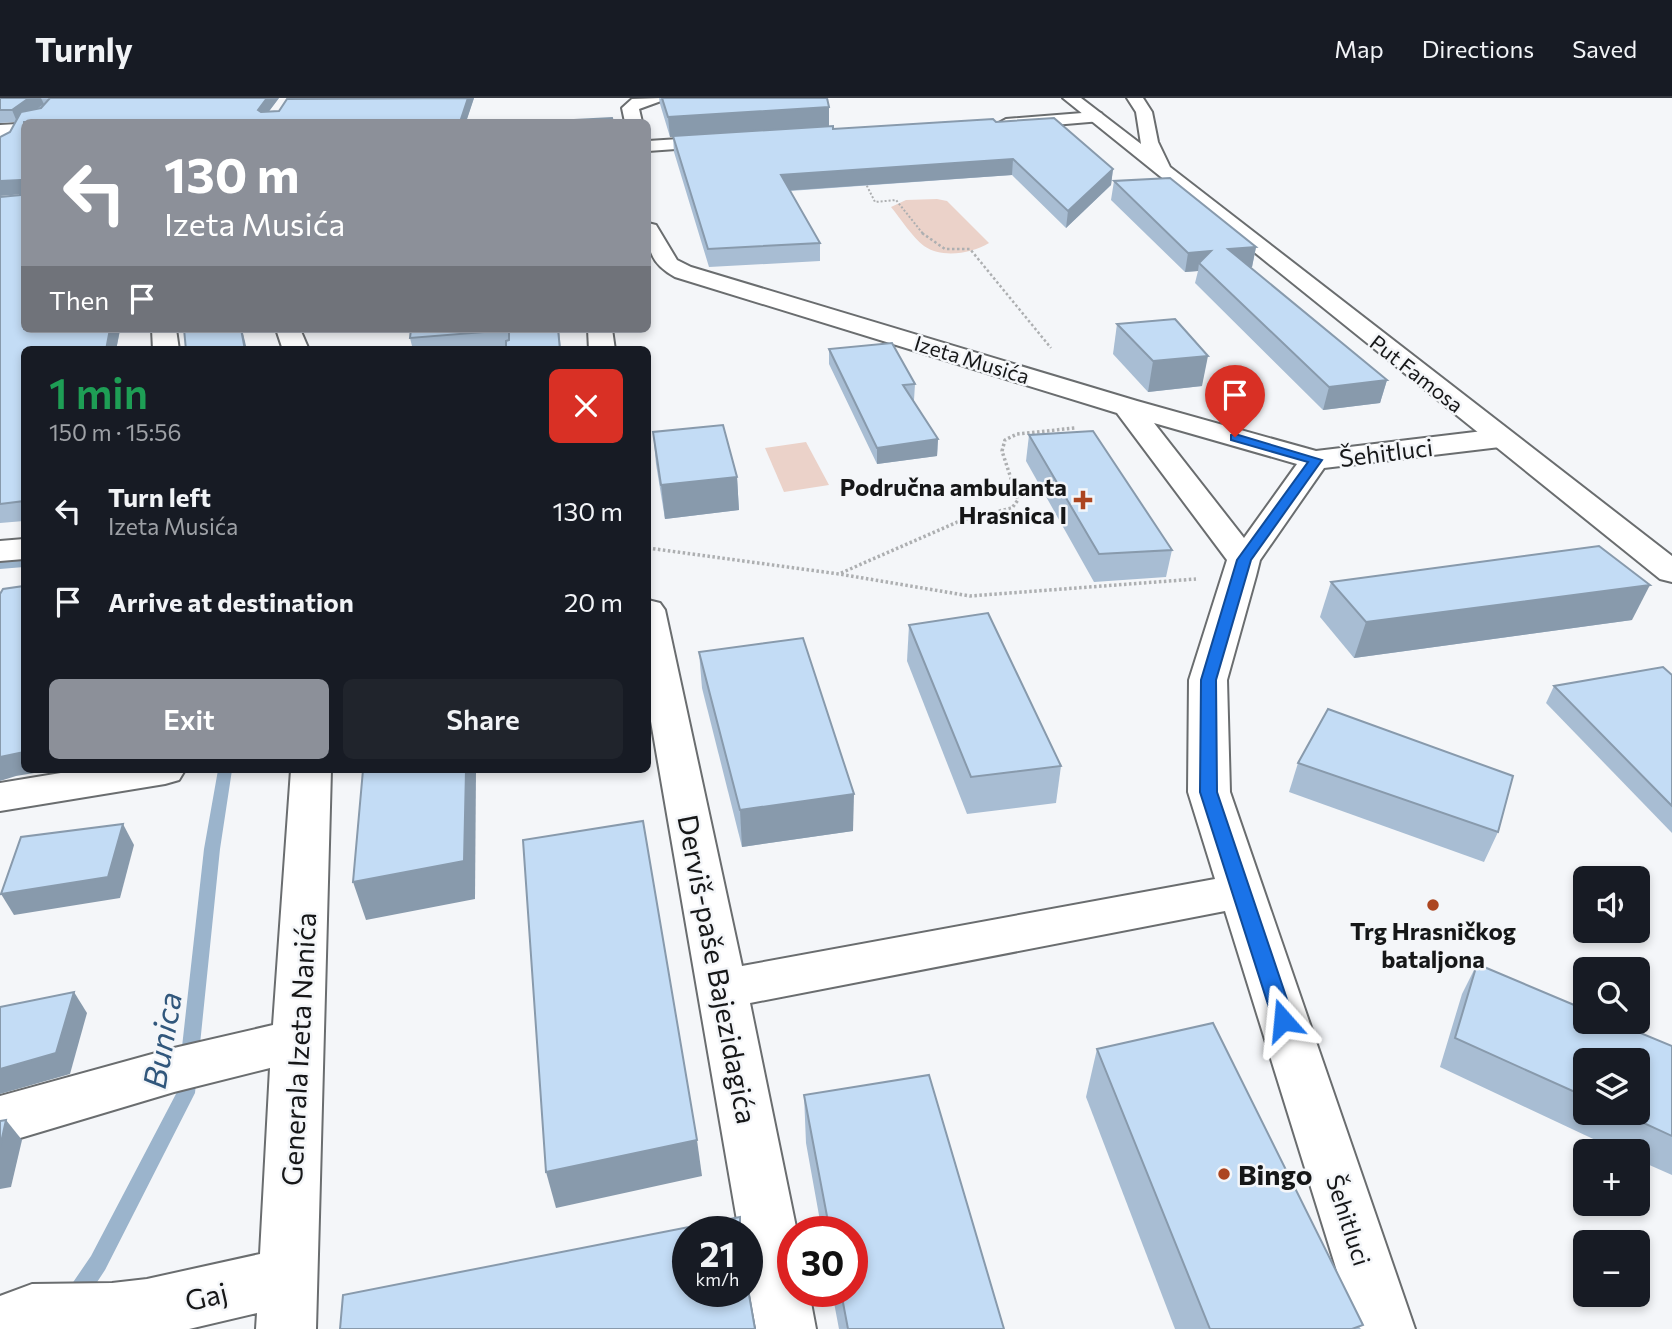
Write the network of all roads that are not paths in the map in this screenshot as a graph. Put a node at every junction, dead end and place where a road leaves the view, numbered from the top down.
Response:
1 (655, 98) edge
2 (1071, 98) edge
3 (1135, 98) edge
4 (1095, 117) junction
5 (633, 119) edge
6 (993, 125) edge
7 (14, 128) edge
8 (744, 140) edge
9 (0, 146) edge
10 (651, 146) edge
11 (1163, 172) junction
12 (651, 231) edge
13 (1133, 415) junction
14 (1500, 438) junction
15 (1315, 460) junction
16 (21, 549) edge
17 (0, 551) edge
18 (1241, 568) junction
19 (1672, 572) edge
20 (651, 625) edge
21 (147, 773) edge
22 (311, 773) edge
23 (0, 797) edge
24 (1241, 891) junction
25 (723, 989) junction
26 (297, 1040) junction
27 (0, 1120) edge
28 (287, 1303) edge
29 (16, 1320) edge
30 (786, 1329) edge
31 (1385, 1329) edge

1 - 5 street
2 - 4 street, Put Famosa
3 - 11 street, Put Famosa
4 - 6 street
4 - 11 street, Put Famosa
7 - 9 street
8 - 10 street
11 - 14 street, Put Famosa
12 - 13 street, Izeta Musića
13 - 15 street, Izeta Musića
13 - 18 street
14 - 15 street, Šehitluci
14 - 19 street, Put Famosa
15 - 18 street, Šehitluci
16 - 17 street
18 - 24 street, Šehitluci
20 - 25 street, Derviš-paše Bajezidagića
21 - 23 street
22 - 26 street, Generala Izeta Nanića
24 - 25 street
24 - 31 street, Šehitluci
25 - 30 street, Derviš-paše Bajezidagića
26 - 27 street
26 - 28 street, Generala Izeta Nanića
28 - 29 street, Gaj

